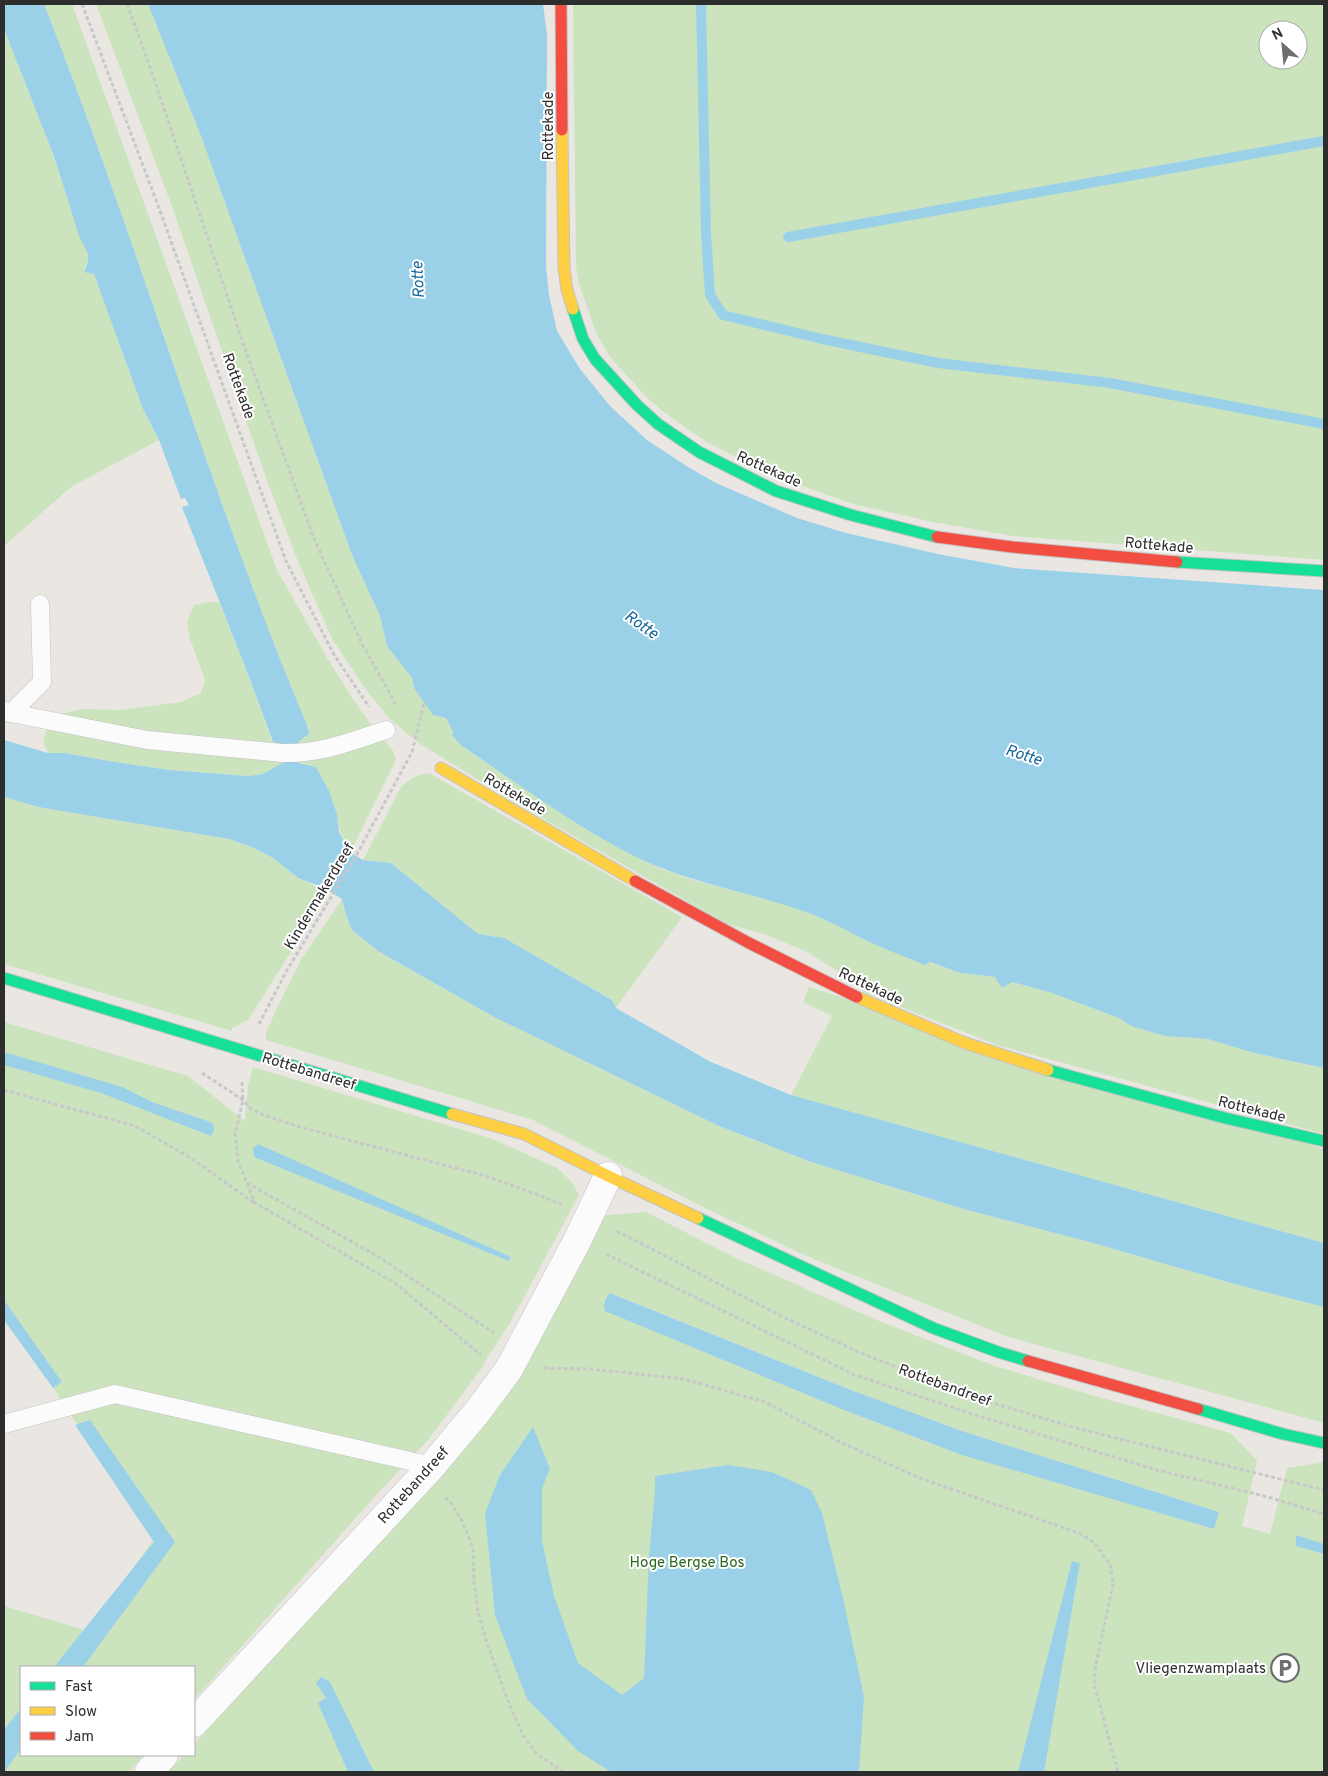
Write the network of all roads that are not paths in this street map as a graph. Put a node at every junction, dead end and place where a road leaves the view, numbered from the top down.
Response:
1 (562, 4) edge
2 (1324, 572) edge
3 (40, 604) dead end
4 (8, 712) edge
5 (386, 730) road end
6 (441, 768) dead end
7 (4, 978) edge
8 (1324, 1141) edge
9 (608, 1176) junction
10 (4, 1424) edge
11 (1324, 1443) edge
12 (425, 1473) junction
13 (195, 1722) edge
14 (163, 1756) edge
15 (149, 1772) edge

1 - 2 street, Rottekade
3 - 4 lane
4 - 5 lane
6 - 8 street, Rottekade
7 - 9 street, Rottebandreef
9 - 11 street, Rottebandreef
9 - 12 street, Rottebandreef
10 - 12 lane
12 - 13 street, Rottebandreef
14 - 15 street

